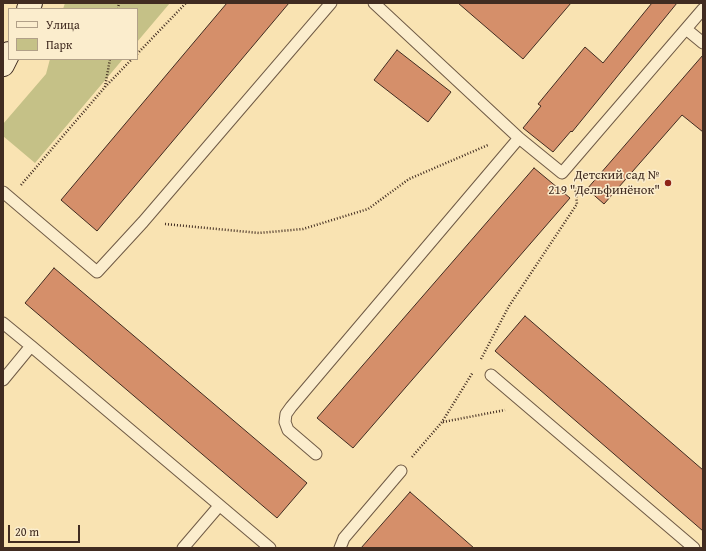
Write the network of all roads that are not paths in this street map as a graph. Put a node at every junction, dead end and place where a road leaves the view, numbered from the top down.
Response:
1 (331, 3) edge
2 (374, 3) edge
3 (703, 9) edge
4 (686, 29) junction
5 (703, 43) edge
6 (519, 138) junction
7 (7, 194) edge
8 (3, 323) edge
9 (31, 346) junction
10 (491, 375) dead end
11 (3, 380) edge
12 (316, 454) dead end
13 (401, 471) road end
14 (219, 506) junction
15 (183, 548) edge
16 (270, 548) edge
17 (340, 548) edge
18 (694, 548) edge

1 - 7 lane
2 - 6 lane
3 - 4 lane
4 - 5 lane
4 - 6 lane
6 - 12 lane
8 - 9 lane
9 - 11 lane
9 - 14 lane
10 - 18 lane
13 - 17 lane
14 - 15 lane
14 - 16 lane

